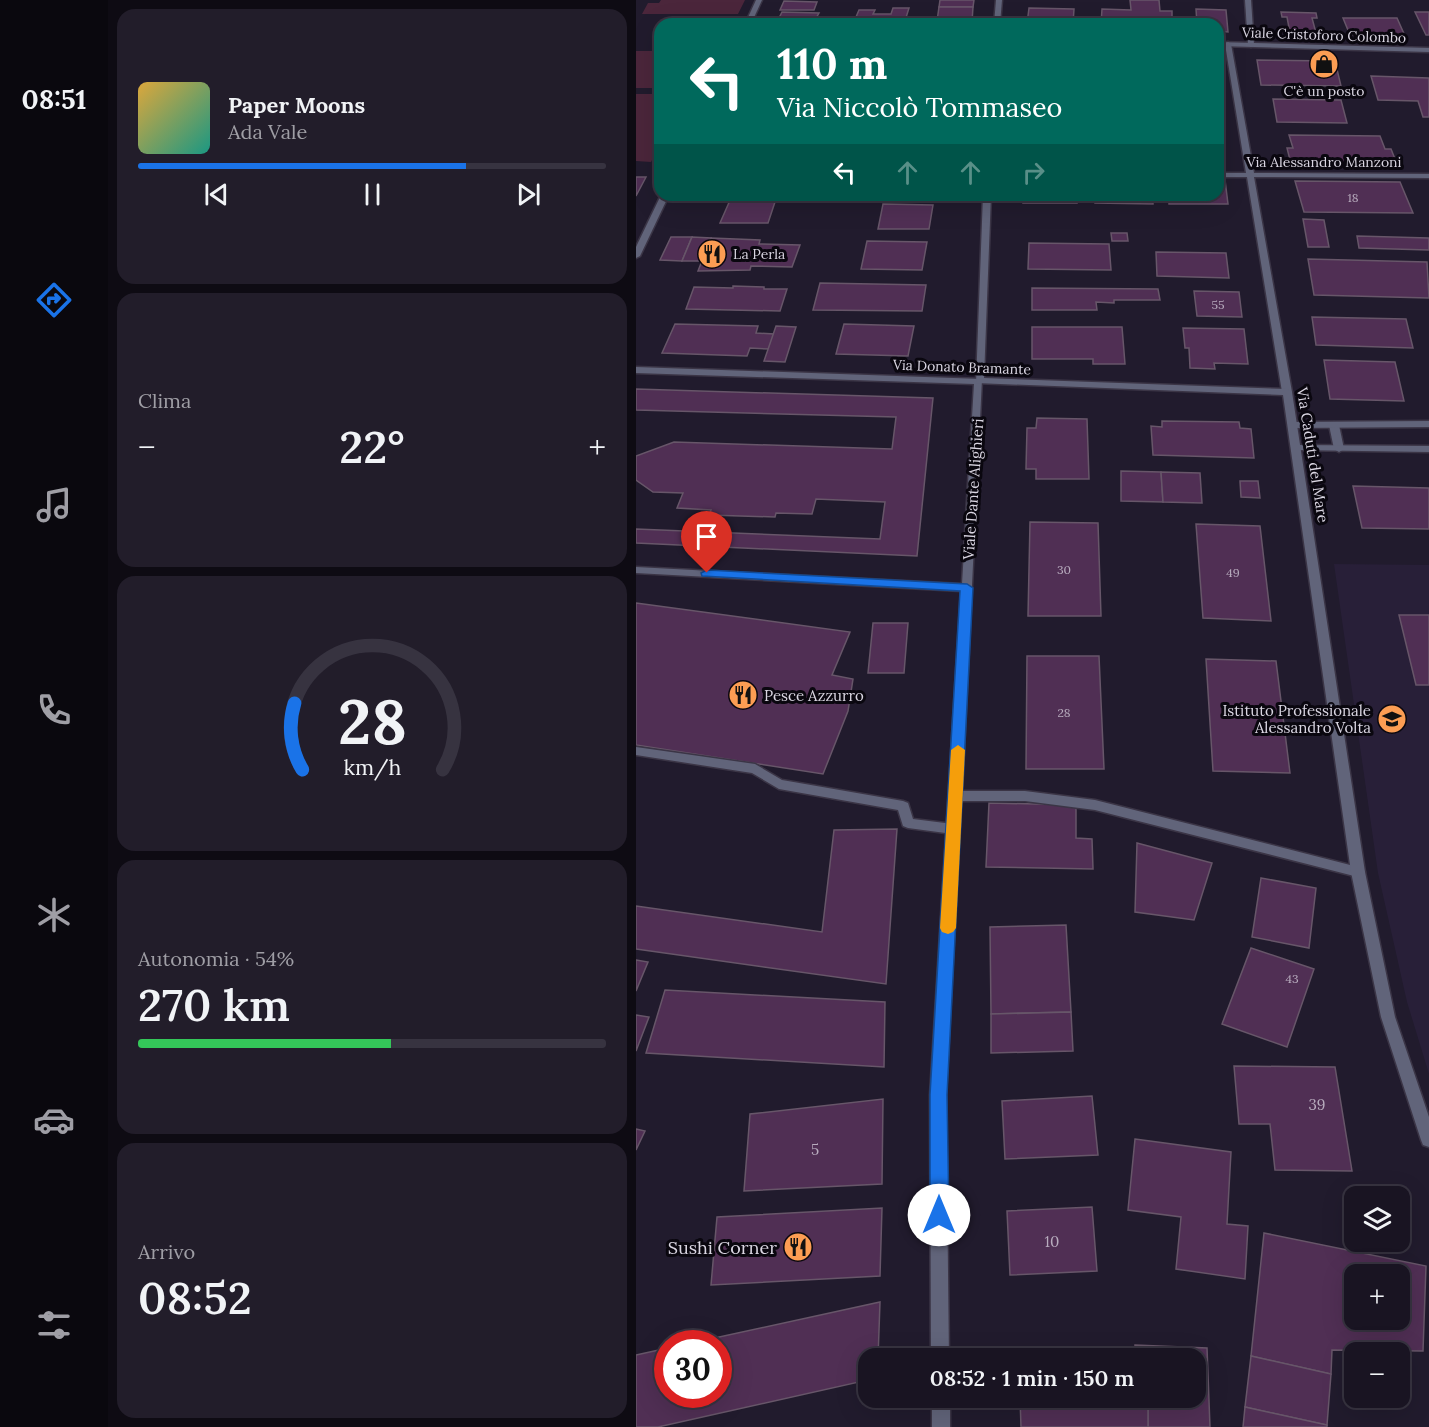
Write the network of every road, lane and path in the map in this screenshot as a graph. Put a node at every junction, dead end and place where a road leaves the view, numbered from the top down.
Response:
1 (759, 0) edge
2 (999, 0) edge
3 (1248, 0) edge
4 (751, 18) edge
5 (998, 18) edge
6 (1224, 44) edge
7 (1228, 44) junction
8 (1251, 45) junction
9 (1429, 50) edge
10 (1224, 175) edge
11 (1252, 175) junction
12 (1429, 176) edge
13 (662, 201) edge
14 (987, 201) edge
15 (636, 256) edge
16 (636, 370) edge
17 (980, 381) junction
18 (1287, 392) junction
19 (1429, 424) edge
20 (1293, 425) junction
21 (1334, 425) junction
22 (1297, 448) junction
23 (1339, 449) junction
24 (1429, 449) edge
25 (636, 570) edge
26 (967, 588) junction
27 (636, 751) edge
28 (955, 796) junction
29 (953, 829) junction
30 (1358, 872) junction
31 (1429, 1140) edge
32 (940, 1348) edge
33 (941, 1408) edge
34 (941, 1427) edge

1 - 4 street
2 - 5 street
3 - 8 street
6 - 7 street, Viale Cristoforo Colombo
7 - 8 street, Viale Cristoforo Colombo
7 - 11 street, Via Caduti del Mare
8 - 9 street, Viale Cristoforo Colombo
10 - 11 street, Via Alessandro Manzoni
11 - 12 street, Via Alessandro Manzoni
11 - 18 street, Via Caduti del Mare
13 - 15 street
14 - 17 street, Viale Dante Alighieri
16 - 17 street, Via Donato Bramante
17 - 18 street, Via Donato Bramante
17 - 26 street, Viale Dante Alighieri
18 - 20 street, Via Caduti del Mare
19 - 21 street
20 - 21 street
20 - 22 street, Via Caduti del Mare
21 - 23 street
22 - 23 street
22 - 30 street, Via Caduti del Mare
23 - 24 street
25 - 26 street
26 - 28 street, Viale Dante Alighieri
27 - 29 street
28 - 29 street, Viale Dante Alighieri
28 - 30 street
29 - 32 street, Viale Dante Alighieri
30 - 31 street, Via Caduti del Mare
33 - 34 street

